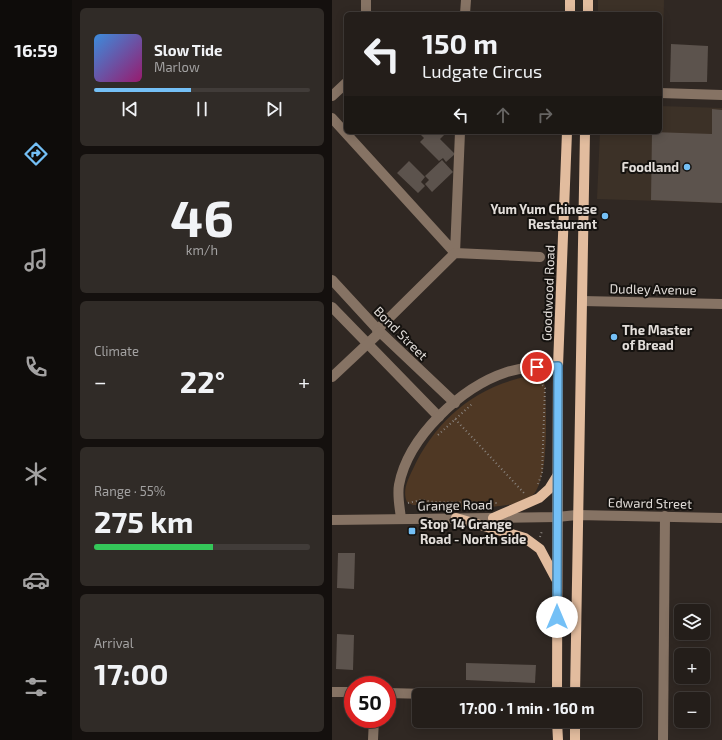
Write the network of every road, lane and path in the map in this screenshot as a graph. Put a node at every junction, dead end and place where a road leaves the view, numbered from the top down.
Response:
1 (366, 0) edge
2 (466, 0) edge
3 (570, 0) edge
4 (588, 0) edge
5 (366, 12) edge
6 (465, 12) edge
7 (570, 12) edge
8 (588, 12) edge
9 (344, 85) edge
10 (662, 93) edge
11 (722, 95) edge
12 (332, 96) edge
13 (332, 118) edge
14 (344, 131) edge
15 (347, 134) edge
16 (460, 134) edge
17 (567, 134) edge
18 (585, 134) edge
19 (455, 253) junction
20 (540, 257) dead end
21 (332, 280) edge
22 (582, 301) junction
23 (722, 304) edge
24 (332, 307) edge
25 (378, 331) junction
26 (368, 344) junction
27 (558, 366) junction
28 (332, 377) edge
29 (537, 380) dead end
30 (455, 403) junction
31 (439, 417) junction
32 (455, 419) dead end
33 (558, 476) junction
34 (538, 485) dead end
35 (528, 491) dead end
36 (524, 493) junction
37 (518, 497) dead end
38 (505, 503) dead end
39 (400, 505) junction
40 (577, 515) junction
41 (666, 516) junction
42 (557, 517) junction
43 (456, 518) junction
44 (493, 518) junction
45 (722, 518) edge
46 (401, 519) junction
47 (332, 520) edge
48 (557, 580) junction
49 (557, 688) edge
50 (575, 688) edge
51 (332, 692) edge
52 (344, 692) edge
53 (396, 693) edge
54 (412, 694) edge
55 (374, 728) edge
56 (557, 728) edge
57 (575, 728) edge
58 (373, 740) edge
59 (558, 740) edge
60 (575, 740) edge
61 (663, 740) edge

1 - 5 street
2 - 6 street
3 - 7 main road
4 - 8 main road
9 - 12 street
10 - 11 street
13 - 14 street
15 - 19 street
16 - 19 street
17 - 27 main road, Goodwood Road
18 - 22 main road
19 - 20 street
19 - 25 street
21 - 25 street, Bond Street
22 - 23 street, Dudley Avenue
22 - 40 main road
24 - 26 street
25 - 26 street
25 - 30 street, Bond Street
26 - 28 street
26 - 31 street
27 - 30 street
27 - 33 main road, Goodwood Road
29 - 34 path
30 - 31 street
31 - 39 street
32 - 36 path
33 - 42 main road, Goodwood Road
33 - 44 main road
35 - 36 path
36 - 37 path
38 - 39 path
39 - 46 street
40 - 41 street, Edward Street
40 - 42 street, Grange Road
40 - 50 main road
41 - 45 street, Edward Street
41 - 61 street
42 - 44 street, Grange Road
42 - 48 main road, Goodwood Road
43 - 44 street, Grange Road
43 - 46 street, Grange Road
43 - 48 main road
46 - 47 street, Grange Road
48 - 49 main road, Goodwood Road
51 - 52 street
53 - 54 street
55 - 58 street
56 - 59 main road
57 - 60 main road

